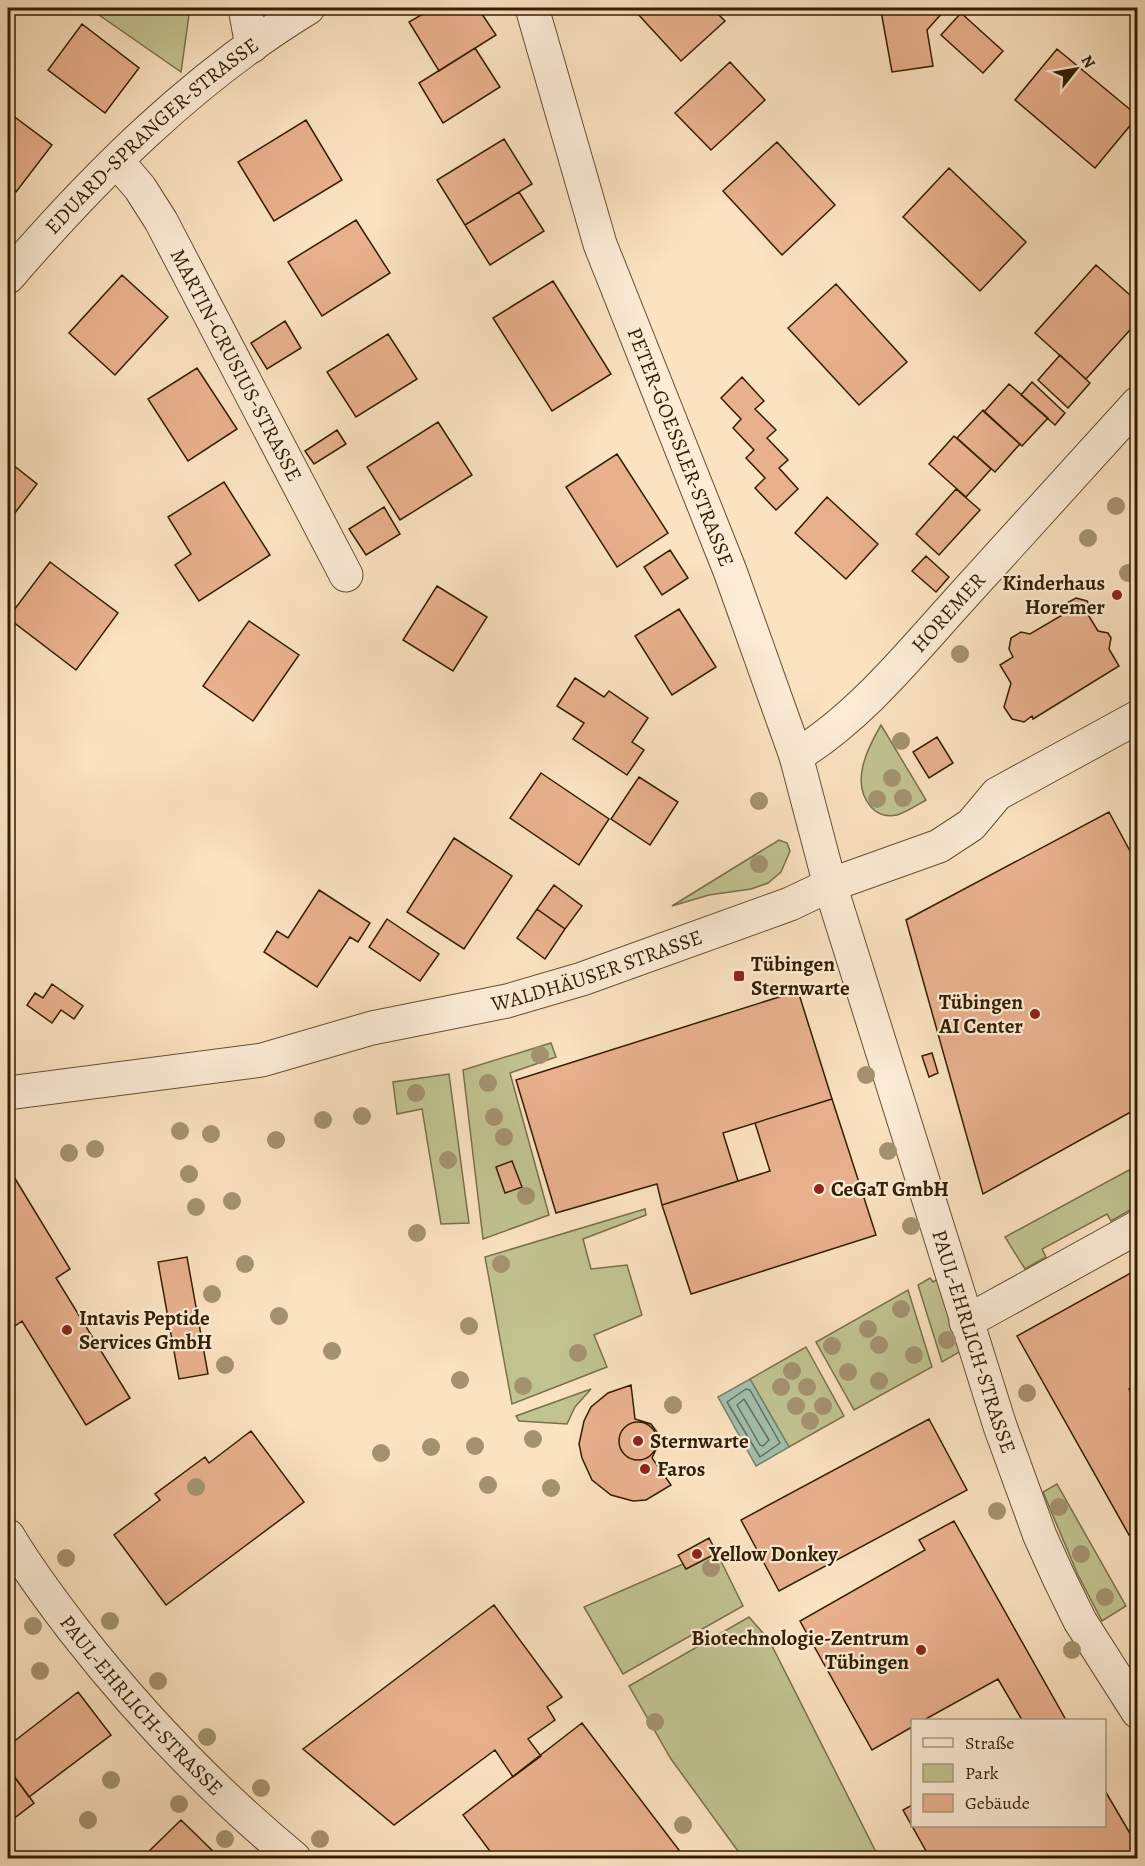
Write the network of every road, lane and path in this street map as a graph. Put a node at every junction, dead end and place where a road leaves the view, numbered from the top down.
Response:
1 (245, 8) edge
2 (308, 8) edge
3 (532, 8) edge
4 (252, 46) junction
5 (117, 161) junction
6 (8, 277) edge
7 (1137, 403) edge
8 (346, 575) dead end
9 (1137, 717) edge
10 (796, 756) junction
11 (830, 885) junction
12 (8, 1093) edge
13 (1137, 1227) edge
14 (966, 1322) junction
15 (8, 1536) edge
16 (1137, 1712) edge
17 (294, 1858) edge

1 - 4 street
2 - 4 street, EDUARD-SPRANGER-STRASSE
3 - 10 street, PETER-GOESSLER-STRASSE
4 - 5 street, EDUARD-SPRANGER-STRASSE
5 - 6 street, EDUARD-SPRANGER-STRASSE
5 - 8 street, MARTIN-CRUSIUS-STRASSE
7 - 10 street, HOREMER
9 - 11 street, WALDHÄUSER STRASSE
10 - 11 street, PETER-GOESSLER-STRASSE
11 - 12 street, WALDHÄUSER STRASSE
11 - 14 street, PAUL-EHRLICH-STRASSE
13 - 14 street
14 - 16 street, PAUL-EHRLICH-STRASSE
15 - 17 street, PAUL-EHRLICH-STRASSE

